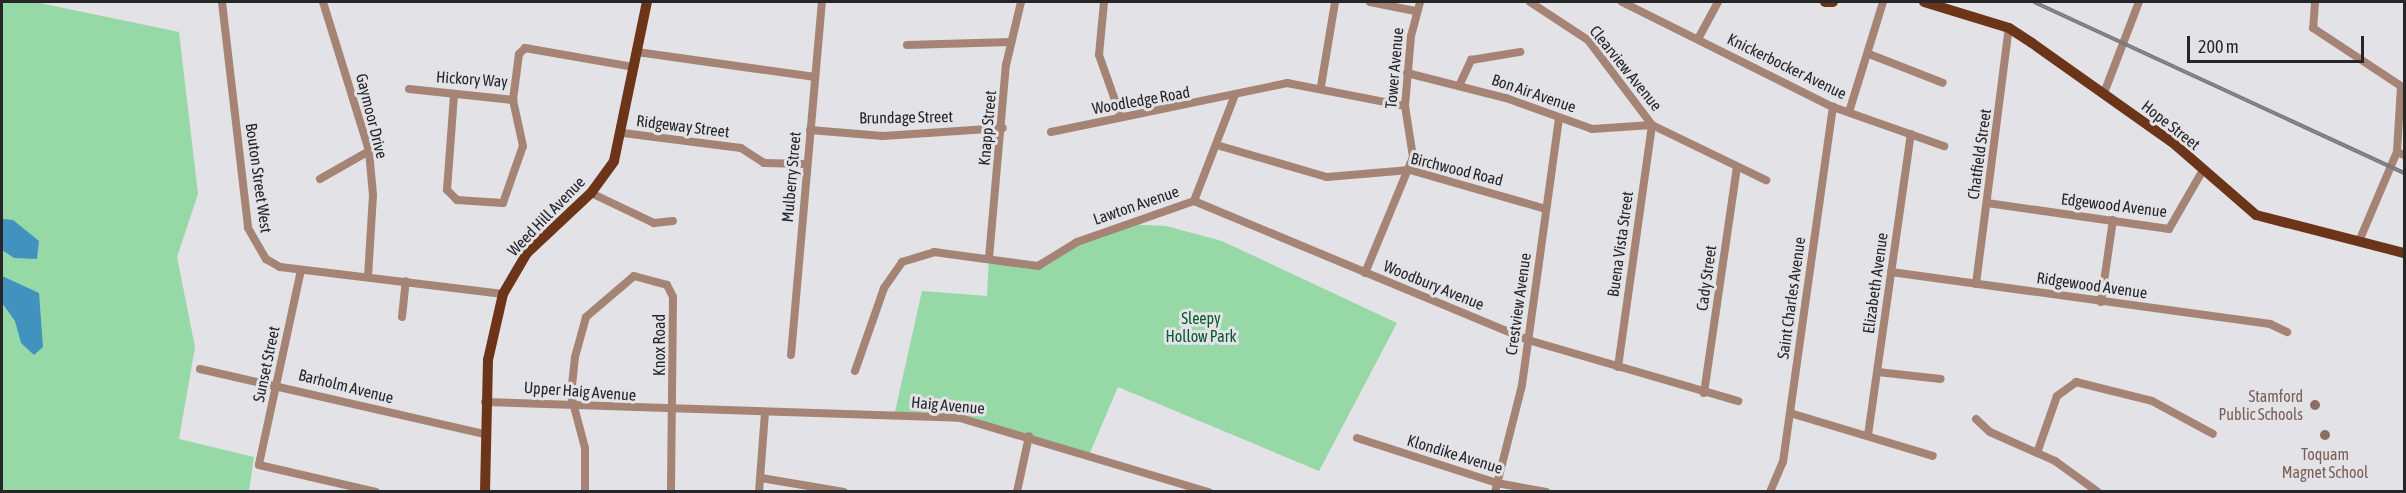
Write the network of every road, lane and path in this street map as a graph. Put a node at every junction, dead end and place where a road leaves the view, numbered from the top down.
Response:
1 (222, 2) edge
2 (323, 2) edge
3 (646, 2) edge
4 (822, 2) edge
5 (1021, 2) edge
6 (1104, 2) edge
7 (1335, 2) edge
8 (1370, 2) edge
9 (1420, 2) edge
10 (1530, 2) edge
11 (1622, 2) edge
12 (1718, 2) edge
13 (1826, 2) edge
14 (1833, 2) edge
15 (1883, 2) edge
16 (1924, 2) edge
17 (2139, 2) edge
18 (2315, 2) edge
19 (1415, 11) junction
20 (2009, 28) junction
21 (1698, 39) junction
22 (1011, 42) junction
23 (907, 45) dead end
24 (637, 52) junction
25 (1520, 52) dead end
26 (1869, 54) junction
27 (634, 66) junction
28 (1407, 74) junction
29 (815, 77) junction
30 (1943, 82) dead end
31 (1322, 86) junction
32 (1459, 86) junction
33 (409, 89) dead end
34 (2104, 93) junction
35 (454, 95) junction
36 (1235, 95) junction
37 (513, 100) junction
38 (1405, 106) junction
39 (1833, 107) junction
40 (1849, 112) junction
41 (1121, 117) junction
42 (1559, 118) junction
43 (1652, 125) junction
44 (1003, 128) junction
45 (810, 130) junction
46 (1051, 132) dead end
47 (623, 134) junction
48 (1911, 134) junction
49 (1220, 146) junction
50 (1944, 146) dead end
51 (369, 151) junction
52 (2401, 154) edge
53 (806, 164) junction
54 (1737, 167) junction
55 (1410, 170) junction
56 (2203, 170) junction
57 (320, 179) dead end
58 (1766, 180) dead end
59 (591, 193) junction
60 (1194, 201) junction
61 (1987, 203) junction
62 (1546, 209) junction
63 (2113, 220) junction
64 (673, 221) dead end
65 (2360, 239) junction
66 (2404, 253) edge
67 (989, 258) junction
68 (301, 270) junction
69 (1891, 272) junction
70 (1365, 273) junction
71 (368, 277) junction
72 (406, 281) junction
73 (1976, 284) junction
74 (502, 294) junction
75 (2101, 302) junction
76 (402, 317) dead end
77 (2287, 332) dead end
78 (1528, 340) junction
79 (791, 355) dead end
80 (1618, 367) junction
81 (200, 369) dead end
82 (855, 371) dead end
83 (1878, 372) junction
84 (1941, 379) dead end
85 (277, 385) junction
86 (1704, 393) junction
87 (1738, 401) dead end
88 (485, 402) junction
89 (574, 408) junction
90 (674, 412) junction
91 (765, 412) junction
92 (1790, 413) junction
93 (1976, 419) dead end
94 (484, 434) junction
95 (2213, 434) dead end
96 (1868, 435) junction
97 (1029, 436) junction
98 (1357, 438) dead end
99 (2037, 453) junction
100 (1933, 456) dead end
101 (761, 478) junction
102 (1496, 487) edge
103 (1204, 491) edge
104 (376, 492) edge
105 (485, 492) edge
106 (585, 492) edge
107 (671, 492) edge
108 (759, 492) edge
109 (844, 492) edge
110 (1017, 492) edge
111 (1546, 492) edge
112 (1770, 492) edge
113 (2098, 492) edge

1 - 68 street, Bouton Street West
2 - 51 street, Gaymoor Drive
3 - 24 main road, Weed Hill Avenue
4 - 29 street, Mulberry Street
5 - 22 street, Knapp Street
6 - 41 street
7 - 31 street
8 - 19 street
9 - 19 street, Tower Avenue
10 - 43 street, Clearview Avenue
11 - 21 street, Knickerbocker Avenue
12 - 21 street
13 - 14 main road
15 - 26 street
16 - 20 main road, Hope Street
17 - 34 street
18 - 52 street
19 - 28 street, Tower Avenue
20 - 34 main road, Hope Street
20 - 61 street, Chatfield Street
21 - 39 street, Knickerbocker Avenue
22 - 23 street
22 - 44 street, Knapp Street
24 - 27 main road, Weed Hill Avenue
24 - 29 street
25 - 32 street
26 - 30 street
26 - 40 street
27 - 37 street, Hickory Way
27 - 47 main road, Weed Hill Avenue
28 - 32 street, Bon Air Avenue
28 - 38 street, Tower Avenue
29 - 45 street, Mulberry Street
31 - 36 street
31 - 38 street
32 - 42 street, Bon Air Avenue
33 - 35 street, Hickory Way
34 - 56 main road, Hope Street
35 - 37 street, Hickory Way
35 - 37 street
36 - 41 street, Woodledge Road
36 - 49 street, Lawton Avenue
38 - 55 street, Tower Avenue
39 - 40 street, Knickerbocker Avenue
39 - 92 street, Saint Charles Avenue
40 - 48 street, Knickerbocker Avenue
41 - 46 street, Woodledge Road
42 - 43 street, Bon Air Avenue
42 - 62 street, Crestview Avenue
43 - 54 street, Clearview Avenue
43 - 80 street, Buena Vista Street
44 - 45 street, Brundage Street
44 - 67 street, Knapp Street
45 - 53 street, Mulberry Street
47 - 53 street, Ridgeway Street
47 - 59 main road, Weed Hill Avenue
48 - 50 street, Knickerbocker Avenue
48 - 69 street, Elizabeth Avenue
49 - 55 street, Birchwood Road
49 - 60 street, Lawton Avenue
51 - 57 street
51 - 71 street, Gaymoor Drive
52 - 65 street
53 - 79 street, Mulberry Street
54 - 58 street, Clearview Avenue
54 - 86 street, Cady Street
55 - 62 street, Birchwood Road
55 - 70 street, Tower Avenue
56 - 63 street, Edgewood Avenue
56 - 65 main road, Hope Street
59 - 64 street
59 - 74 main road, Weed Hill Avenue
60 - 67 street, Lawton Avenue
60 - 70 street, Woodbury Avenue
61 - 63 street, Edgewood Avenue
61 - 73 street, Chatfield Street
62 - 78 street, Crestview Avenue
63 - 75 street
65 - 66 main road, Hope Street
67 - 82 street, Lawton Avenue
68 - 71 street, Bouton Street West
68 - 85 street, Sunset Street
69 - 73 street, Ridgewood Avenue
69 - 83 street, Elizabeth Avenue
70 - 78 street, Woodbury Avenue
71 - 72 street, Bouton Street West
72 - 74 street, Bouton Street West
72 - 76 street
73 - 75 street, Ridgewood Avenue
74 - 88 main road, Weed Hill Avenue
75 - 77 street, Ridgewood Avenue
78 - 80 street, Woodbury Avenue
78 - 102 street, Crestview Avenue
80 - 86 street, Woodbury Avenue
81 - 85 street, Barholm Avenue
83 - 84 street
83 - 96 street, Elizabeth Avenue
85 - 94 street, Barholm Avenue
85 - 104 street, Sunset Street
86 - 87 street, Woodbury Avenue
88 - 89 street, Upper Haig Avenue
88 - 94 main road, Weed Hill Avenue
89 - 90 street, Upper Haig Avenue
89 - 90 street, Knox Road
89 - 106 street
90 - 91 street, Haig Avenue
90 - 107 street, Knox Road
91 - 97 street, Haig Avenue
91 - 101 street
92 - 96 street
92 - 112 street, Saint Charles Avenue
93 - 99 street
94 - 105 main road, Weed Hill Avenue
95 - 99 street
96 - 100 street
97 - 103 street, Haig Avenue
97 - 110 street
98 - 102 street, Klondike Avenue
99 - 113 street
101 - 108 street
101 - 109 street
102 - 111 street, Klondike Avenue

